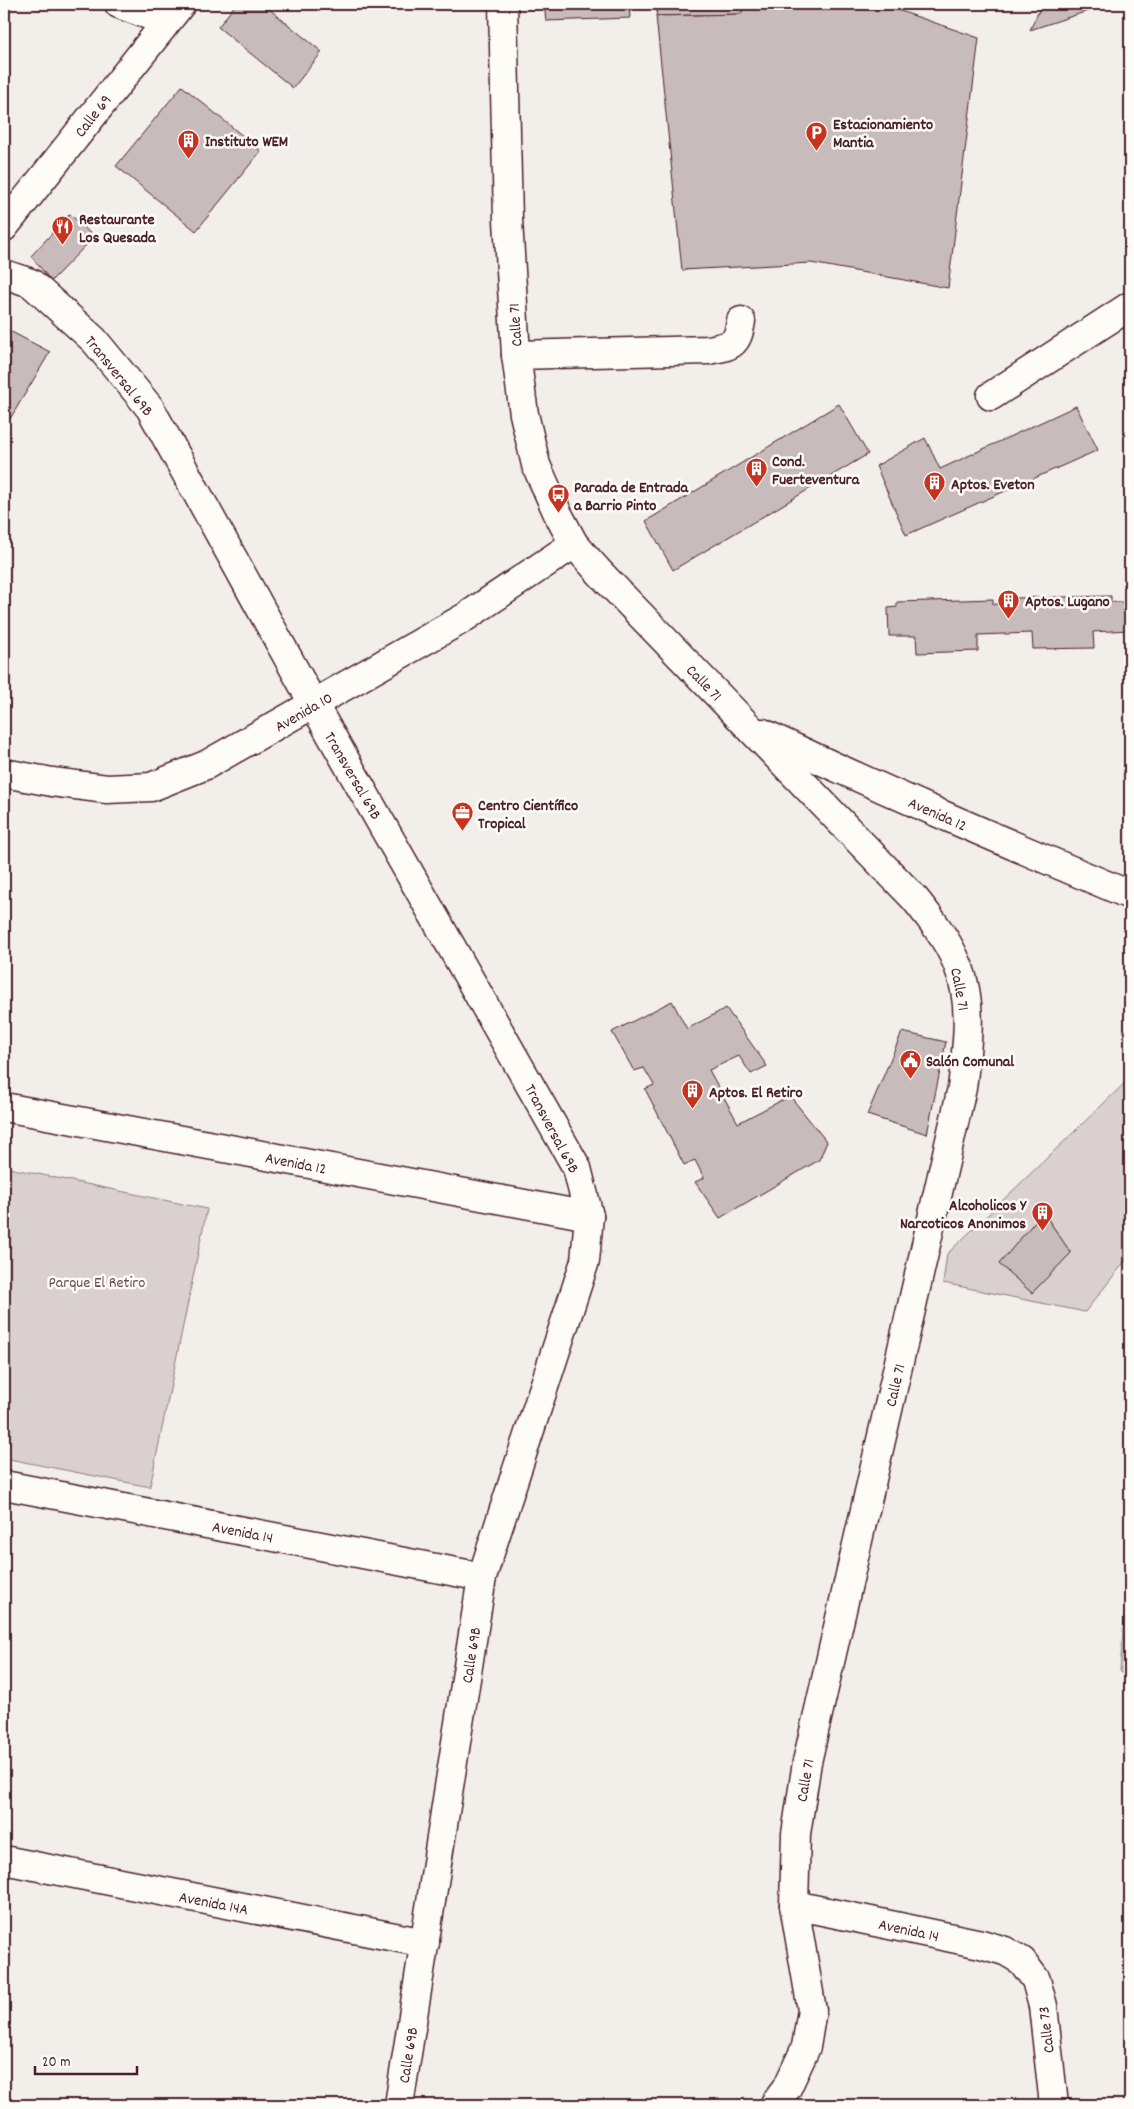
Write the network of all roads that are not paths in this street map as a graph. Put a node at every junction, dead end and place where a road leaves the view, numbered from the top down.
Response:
1 (119, 4) edge
2 (503, 4) edge
3 (173, 12) edge
4 (4, 227) edge
5 (4, 274) edge
6 (1130, 306) edge
7 (741, 321) dead end
8 (516, 355) junction
9 (991, 396) dead end
10 (574, 544) junction
11 (314, 705) junction
12 (748, 726) junction
13 (4, 772) edge
14 (1130, 895) edge
15 (4, 1107) edge
16 (589, 1216) junction
17 (4, 1485) edge
18 (482, 1578) junction
19 (4, 1860) edge
20 (794, 1904) junction
21 (425, 1943) junction
22 (1022, 1961) joint
23 (399, 2105) edge
24 (774, 2105) edge
25 (1054, 2105) edge

1 - 3 street
2 - 8 street, Calle 71
3 - 4 street, Calle 69
5 - 11 street, Transversal 69B
6 - 9 street
7 - 8 street
8 - 10 street, Calle 71
10 - 11 street, Avenida 10
10 - 12 street, Calle 71
11 - 13 street, Avenida 10
11 - 16 street, Transversal 69B
12 - 14 street, Avenida 12
12 - 20 street, Calle 71
15 - 16 street, Avenida 12
16 - 18 street, Calle 69B
17 - 18 street, Avenida 14
18 - 21 street, Calle 69B
19 - 21 street, Avenida 14A
20 - 22 street, Avenida 14
20 - 24 street, Calle 71
21 - 23 street, Calle 69B
22 - 25 street, Calle 73

